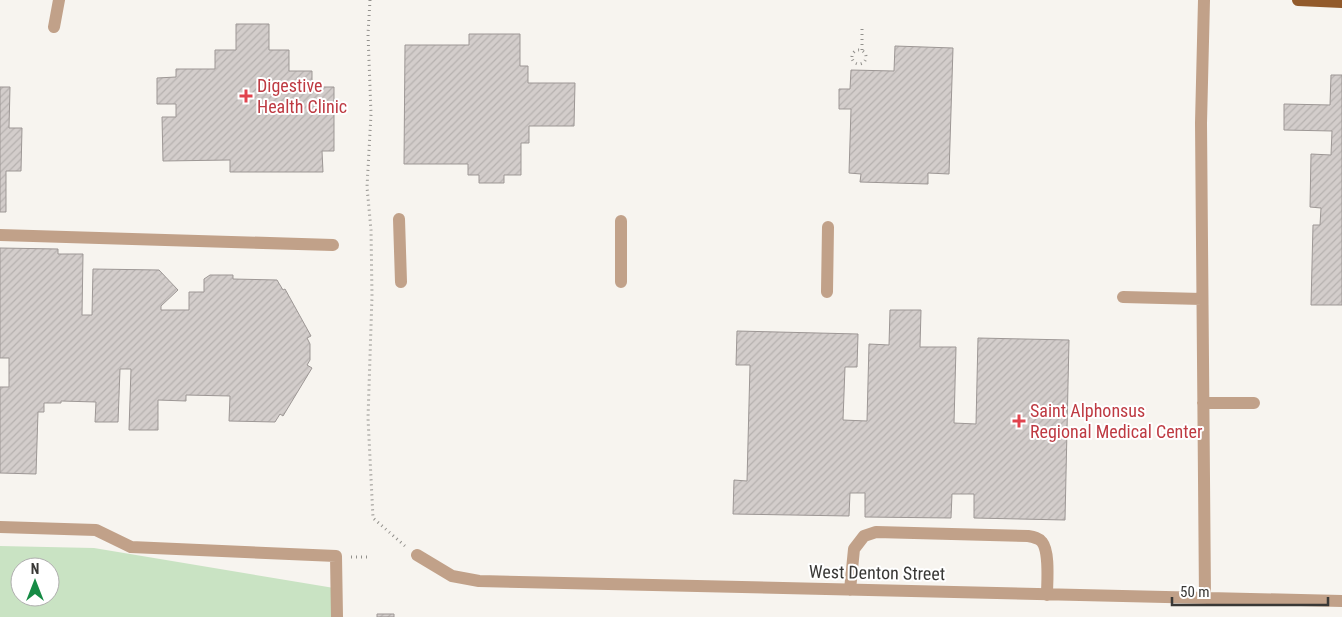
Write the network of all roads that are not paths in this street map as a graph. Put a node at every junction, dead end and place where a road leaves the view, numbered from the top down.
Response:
1 (59, 0) edge
2 (1204, 0) edge
3 (1298, 0) edge
4 (1342, 2) edge
5 (54, 28) dead end
6 (398, 220) dead end
7 (621, 220) dead end
8 (828, 227) dead end
9 (0, 235) edge
10 (333, 246) dead end
11 (401, 282) dead end
12 (622, 282) dead end
13 (827, 292) dead end
14 (1123, 297) dead end
15 (1202, 298) junction
16 (1254, 402) dead end
17 (1204, 403) junction
18 (0, 527) edge
19 (417, 555) road end
20 (850, 590) junction
21 (1047, 594) junction
22 (1205, 598) junction
23 (1342, 601) edge
24 (337, 617) edge

1 - 5 street
2 - 15 street
3 - 4 main road
6 - 11 street
7 - 12 street
8 - 13 street
9 - 10 street
14 - 15 street
15 - 17 street
16 - 17 street
17 - 22 street
18 - 24 street
19 - 20 street, West Denton Street
20 - 21 street, West Denton Street
20 - 21 street
21 - 22 street, West Denton Street
22 - 23 street, West Denton Street

